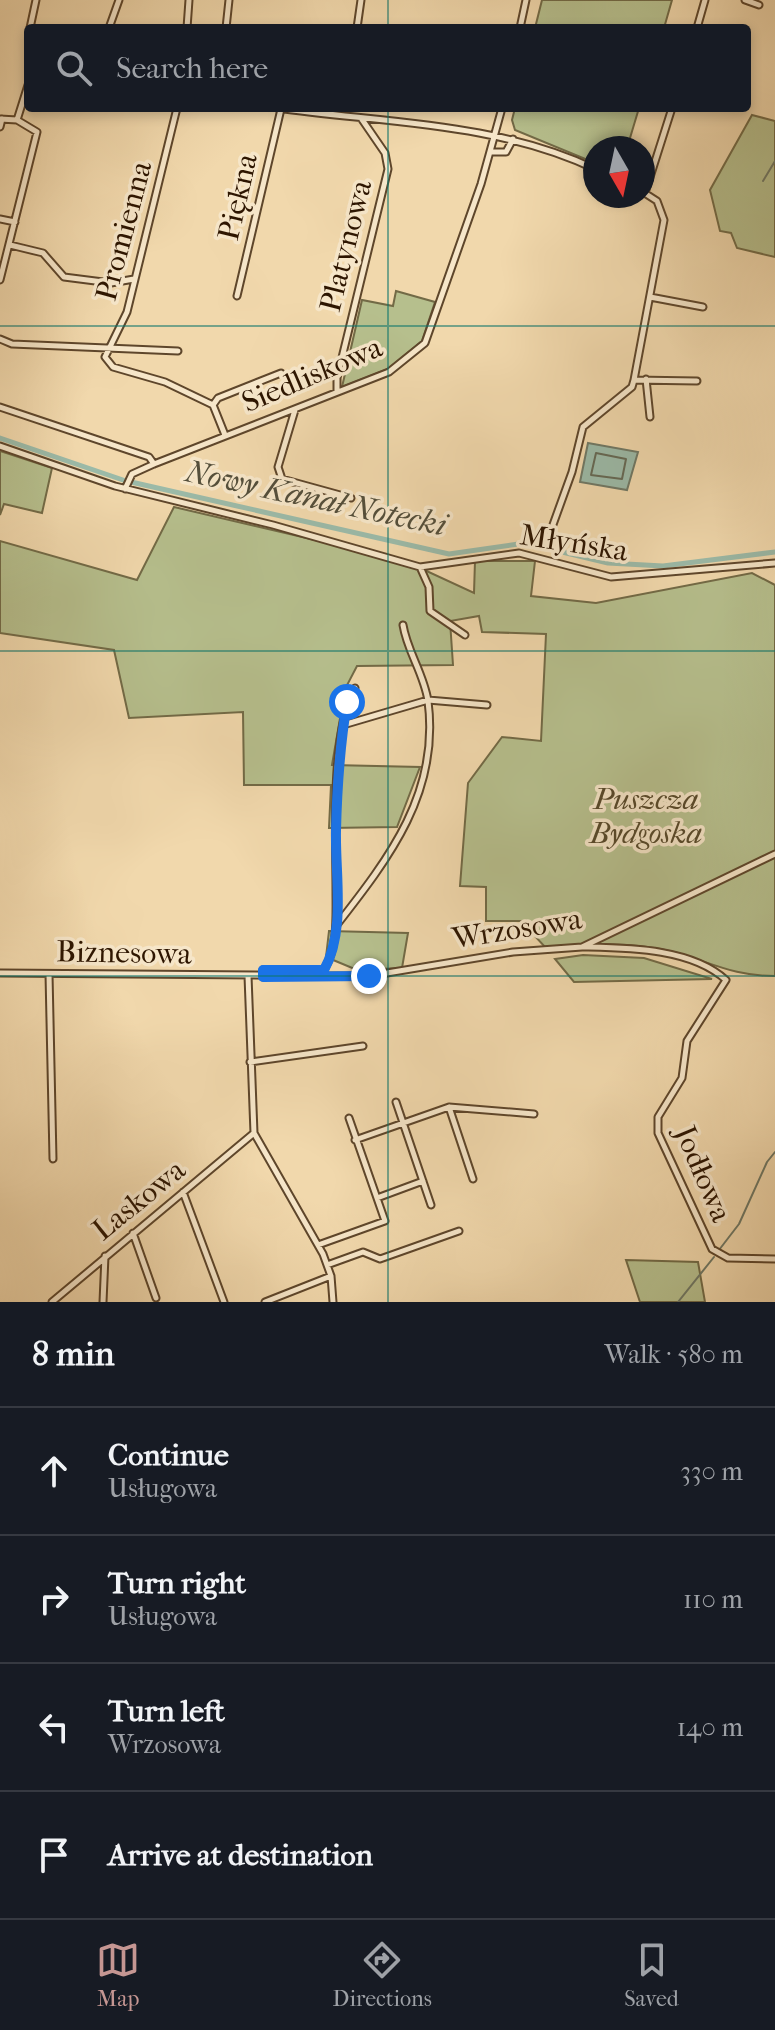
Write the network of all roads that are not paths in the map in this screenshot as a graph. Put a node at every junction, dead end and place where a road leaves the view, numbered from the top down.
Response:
1 (36, 0) edge
2 (119, 0) edge
3 (189, 0) edge
4 (229, 0) edge
5 (361, 0) edge
6 (526, 0) edge
7 (705, 0) edge
8 (745, 0) edge
9 (759, 5) dead end
10 (31, 24) edge
11 (110, 24) edge
12 (187, 24) edge
13 (226, 24) edge
14 (358, 24) edge
15 (521, 24) edge
16 (698, 24) edge
17 (24, 98) edge
18 (176, 112) edge
19 (278, 112) edge
20 (312, 112) edge
21 (344, 112) edge
22 (501, 112) edge
23 (671, 112) edge
24 (344, 116) junction
25 (361, 117) junction
26 (1, 119) edge
27 (17, 120) junction
28 (0, 127) edge
29 (496, 135) junction
30 (513, 139) junction
31 (491, 152) junction
32 (655, 160) edge
33 (583, 165) edge
34 (655, 200) edge
35 (0, 219) edge
36 (15, 222) junction
37 (10, 245) junction
38 (134, 279) junction
39 (0, 280) edge
40 (237, 296) dead end
41 (650, 297) junction
42 (703, 307) dead end
43 (0, 339) edge
44 (111, 345) junction
45 (178, 351) dead end
46 (281, 373) dead end
47 (634, 378) junction
48 (646, 379) junction
49 (697, 381) dead end
50 (337, 391) junction
51 (213, 405) junction
52 (0, 407) edge
53 (295, 408) junction
54 (650, 417) dead end
55 (225, 435) junction
56 (0, 446) edge
57 (154, 464) junction
58 (125, 489) junction
59 (351, 498) dead end
60 (546, 544) dead end
61 (775, 563) edge
62 (420, 567) junction
63 (403, 625) dead end
64 (465, 635) dead end
65 (355, 688) dead end
66 (428, 700) junction
67 (487, 705) dead end
68 (343, 725) junction
69 (775, 854) edge
70 (336, 927) junction
71 (582, 947) junction
72 (0, 973) edge
73 (49, 974) junction
74 (248, 976) junction
75 (263, 977) junction
76 (363, 1046) dead end
77 (250, 1062) junction
78 (396, 1102) dead end
79 (449, 1107) junction
80 (534, 1114) dead end
81 (349, 1118) dead end
82 (403, 1122) junction
83 (254, 1133) junction
84 (355, 1140) junction
85 (53, 1159) dead end
86 (473, 1179) dead end
87 (423, 1181) junction
88 (183, 1192) junction
89 (377, 1198) junction
90 (431, 1205) dead end
91 (459, 1231) dead end
92 (133, 1233) junction
93 (318, 1245) junction
94 (106, 1255) junction
95 (775, 1259) edge
96 (327, 1265) junction
97 (331, 1276) junction
98 (156, 1298) dead end
99 (52, 1302) edge
100 (103, 1302) edge
101 (224, 1302) edge
102 (265, 1302) edge
103 (333, 1302) edge

1 - 10 street
2 - 11 street
3 - 12 street
4 - 13 street
5 - 14 street
6 - 15 street
7 - 16 street
8 - 9 street
17 - 27 street
18 - 38 street, Promienna
19 - 40 street, Piękna
20 - 24 street
21 - 24 street
22 - 29 street, Siedliskowa
23 - 32 street
24 - 25 street
25 - 29 street
25 - 50 street, Platynowa
26 - 27 street
26 - 28 street
27 - 36 street
29 - 30 street
29 - 31 street, Siedliskowa
30 - 31 street
30 - 33 street
31 - 50 street, Siedliskowa
34 - 41 street
35 - 36 street
36 - 37 street
37 - 38 street
37 - 39 street
38 - 44 street, Promienna
41 - 42 street
41 - 47 street
43 - 44 street
44 - 45 street
44 - 51 street, Promienna
46 - 51 street
47 - 48 street
47 - 60 street
48 - 49 street
48 - 54 street
50 - 53 street, Siedliskowa
51 - 55 street
52 - 57 street
53 - 55 street, Siedliskowa
53 - 59 street
55 - 57 street, Siedliskowa
56 - 58 street, Młyńska
57 - 58 street, Siedliskowa
58 - 62 street, Młyńska
61 - 62 street, Młyńska
62 - 64 street
63 - 66 street
65 - 68 street
66 - 67 street
66 - 68 street
66 - 70 street
68 - 70 street
69 - 71 street, Wrzosowa
70 - 75 street
71 - 75 street, Wrzosowa
71 - 95 street, Jodłowa
72 - 73 street, Biznesowa
73 - 74 street, Biznesowa
73 - 85 street
74 - 75 street, Wrzosowa
74 - 77 street
76 - 77 street
77 - 83 street
78 - 82 street
79 - 80 street
79 - 82 street
79 - 86 street
81 - 84 street
82 - 84 street
82 - 87 street
83 - 88 street, Laskowa
83 - 93 street
84 - 89 street
87 - 89 street
87 - 90 street
88 - 92 street, Laskowa
88 - 101 street
89 - 93 street
91 - 96 street
92 - 94 street, Laskowa
92 - 98 street
93 - 96 street
94 - 99 street, Laskowa
94 - 100 street
96 - 97 street
97 - 102 street
97 - 103 street

